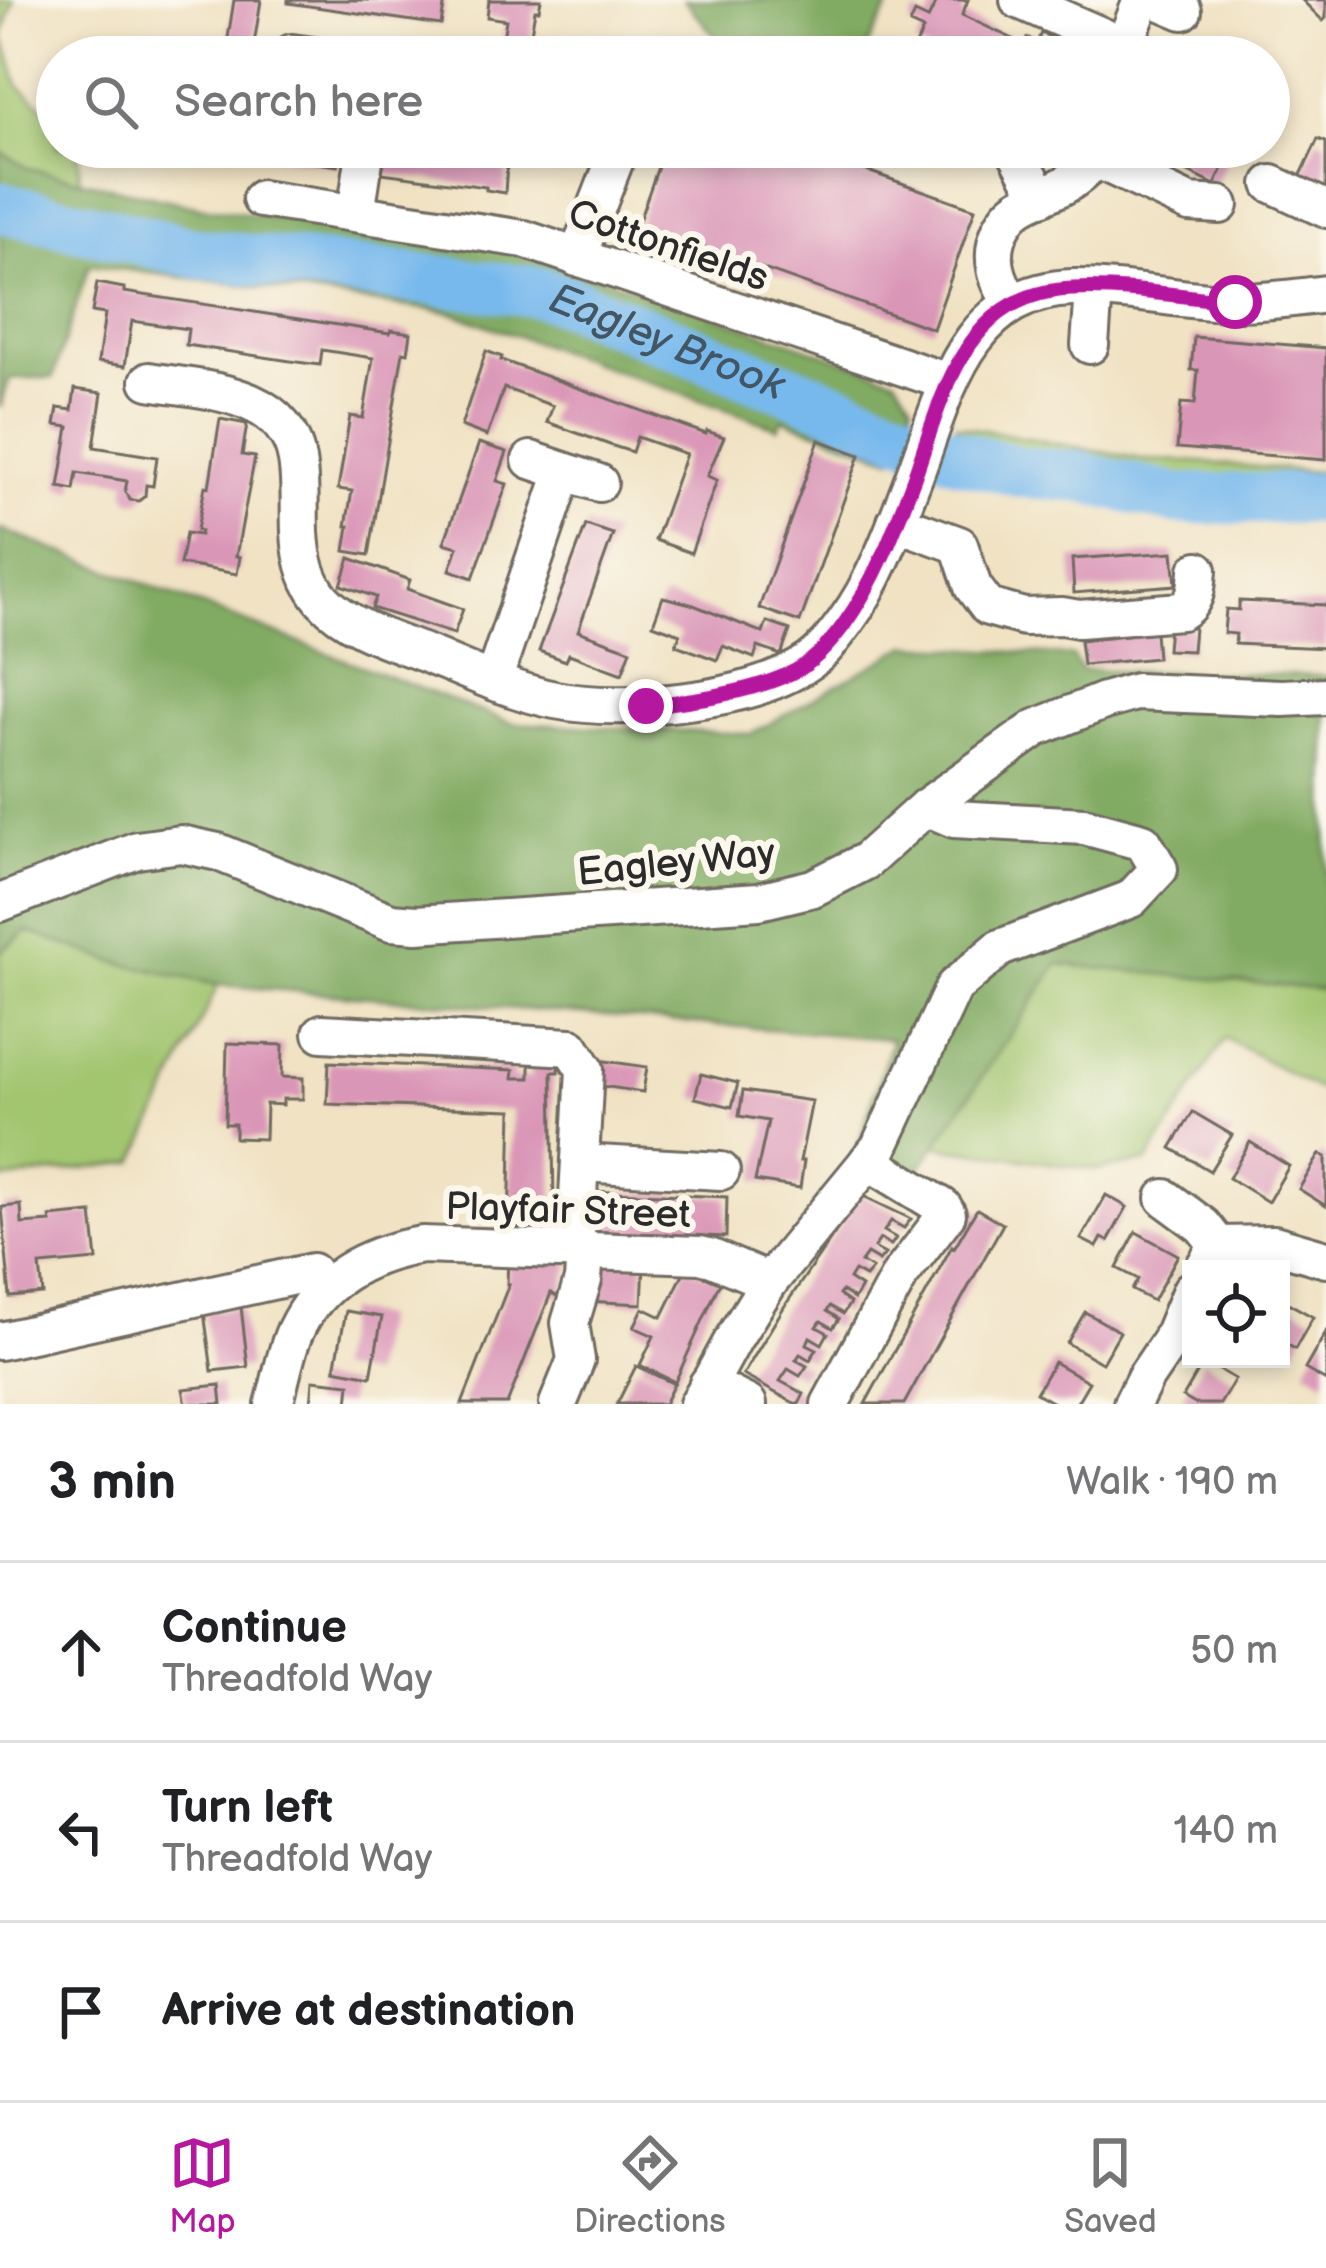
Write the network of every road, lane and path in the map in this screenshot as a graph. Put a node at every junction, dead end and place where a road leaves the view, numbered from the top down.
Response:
1 (1018, 0) edge
2 (1142, 0) edge
3 (1090, 36) edge
4 (1128, 36) edge
5 (363, 168) edge
6 (612, 168) edge
7 (1025, 168) edge
8 (1084, 168) edge
9 (1125, 168) edge
10 (1271, 185) dead end
11 (1041, 197) junction
12 (261, 200) dead end
13 (1220, 205) dead end
14 (1326, 209) edge
15 (356, 213) junction
16 (578, 258) junction
17 (1094, 290) junction
18 (1326, 294) edge
19 (1011, 304) junction
20 (1090, 344) dead end
21 (944, 393) junction
22 (162, 394) dead end
23 (599, 483) dead end
24 (896, 522) junction
25 (1198, 570) dead end
26 (494, 681) junction
27 (1326, 696) edge
28 (926, 807) junction
29 (0, 903) edge
30 (322, 1033) dead end
31 (868, 1161) junction
32 (580, 1163) junction
33 (721, 1171) dead end
34 (1165, 1198) dead end
35 (580, 1251) junction
36 (1211, 1257) edge
37 (1326, 1259) edge
38 (312, 1271) dead end
39 (769, 1282) junction
40 (1182, 1312) edge
41 (0, 1341) edge
42 (703, 1394) edge
43 (274, 1404) edge
44 (558, 1404) edge
45 (748, 1404) edge
46 (830, 1404) edge
47 (1132, 1404) edge

1 - 3 street
2 - 4 street
5 - 15 street
6 - 16 street
7 - 11 street
8 - 11 street
9 - 13 street
10 - 14 street
11 - 19 street
12 - 15 street, Cottonfields
15 - 16 street, Cottonfields
16 - 21 street, Cottonfields
17 - 18 street
17 - 19 street
17 - 20 street
19 - 21 street
21 - 24 street
22 - 26 street
23 - 26 street
24 - 25 street
24 - 26 street
27 - 28 street, Eagley Way
28 - 29 street, Eagley Way
28 - 31 street
30 - 32 street
31 - 39 street
31 - 46 street
32 - 33 street
32 - 35 street
34 - 36 street
35 - 39 street, Playfair Street
35 - 43 street, Playfair Street
35 - 44 street
36 - 37 street
38 - 41 street
39 - 42 street
40 - 47 street
42 - 45 street

